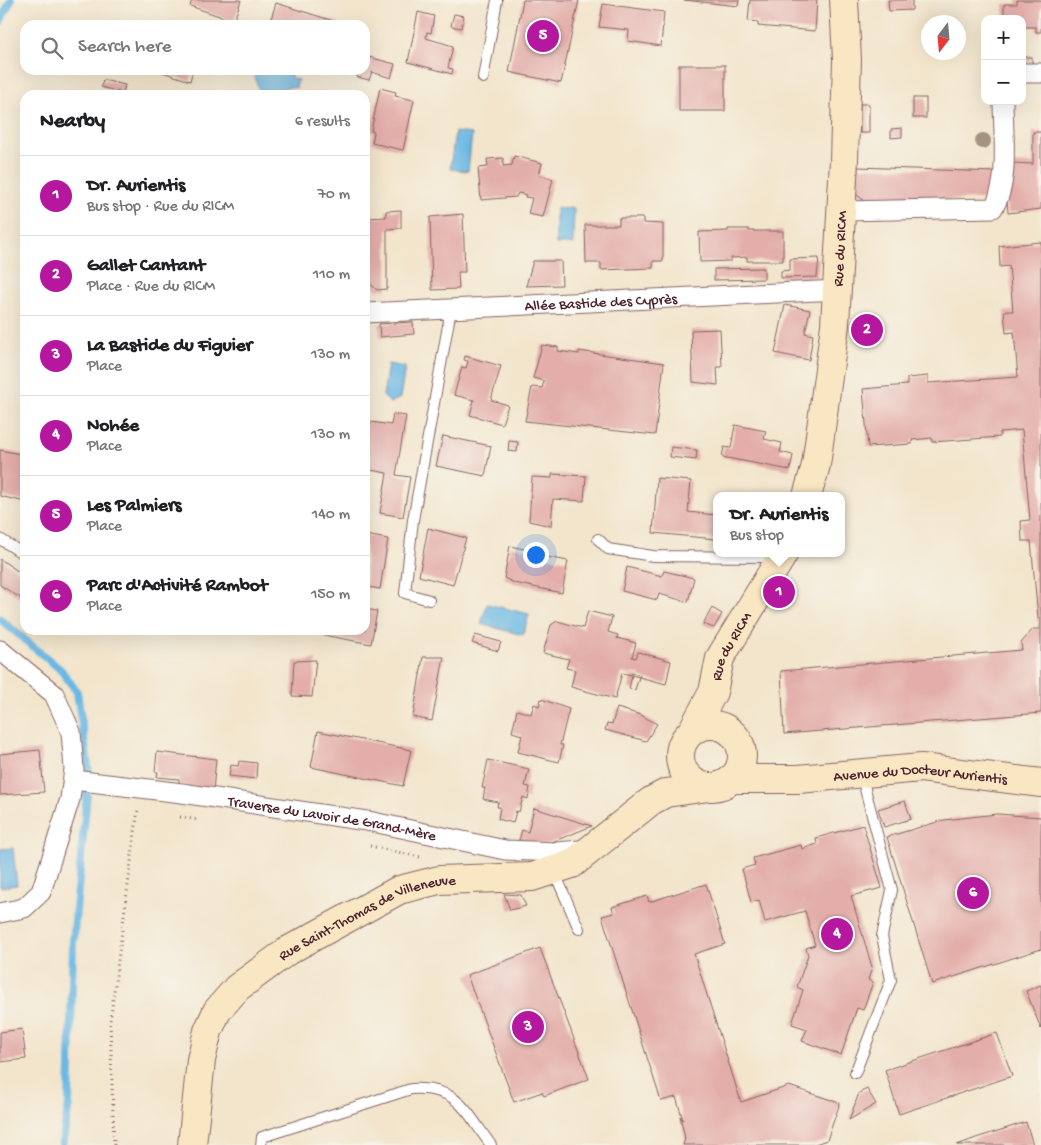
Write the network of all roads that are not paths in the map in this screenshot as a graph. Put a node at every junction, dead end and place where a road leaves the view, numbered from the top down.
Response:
1 (497, 0) edge
2 (844, 0) edge
3 (1026, 73) edge
4 (1041, 73) edge
5 (483, 78) dead end
6 (1003, 105) edge
7 (841, 211) junction
8 (838, 290) junction
9 (452, 309) junction
10 (370, 314) edge
11 (808, 492) edge
12 (0, 539) edge
13 (598, 539) dead end
14 (20, 552) edge
15 (713, 556) edge
16 (782, 557) edge
17 (429, 600) dead end
18 (0, 650) edge
19 (713, 692) junction
20 (734, 735) junction
21 (686, 741) junction
22 (860, 773) junction
23 (798, 779) junction
24 (85, 781) junction
25 (720, 783) junction
26 (1041, 783) edge
27 (651, 801) junction
28 (591, 849) junction
29 (554, 871) junction
30 (0, 913) edge
31 (579, 929) dead end
32 (855, 1073) dead end
33 (192, 1145) edge
34 (261, 1145) edge
35 (491, 1145) edge

1 - 5 lane
2 - 7 main road, Rue du RICM
3 - 4 street
6 - 7 street
7 - 8 main road, Rue du RICM
8 - 9 street, Allée Bastide des Cyprès
8 - 11 main road, Rue du RICM
9 - 10 street, Allée Bastide des Cyprès
9 - 17 lane
12 - 14 lane
13 - 15 lane
16 - 19 main road, Rue du RICM
18 - 24 street
19 - 20 main road, Rue du RICM
19 - 21 main road, Rue du RICM
20 - 21 main road
20 - 23 main road
20 - 25 main road
21 - 25 main road
21 - 27 main road, Rue Saint-Thomas de Villeneuve
22 - 23 main road, Avenue du Docteur Aurientis
22 - 26 main road, Avenue du Docteur Aurientis
22 - 32 lane
23 - 25 main road, Avenue du Docteur Aurientis
24 - 28 street, Traverse du Lavoir de Grand-Mère
24 - 30 street
25 - 27 main road, Rue Saint-Thomas de Villeneuve
27 - 28 main road, Rue Saint-Thomas de Villeneuve
28 - 29 main road, Rue Saint-Thomas de Villeneuve
29 - 31 lane
29 - 33 main road, Rue Saint-Thomas de Villeneuve
34 - 35 lane

